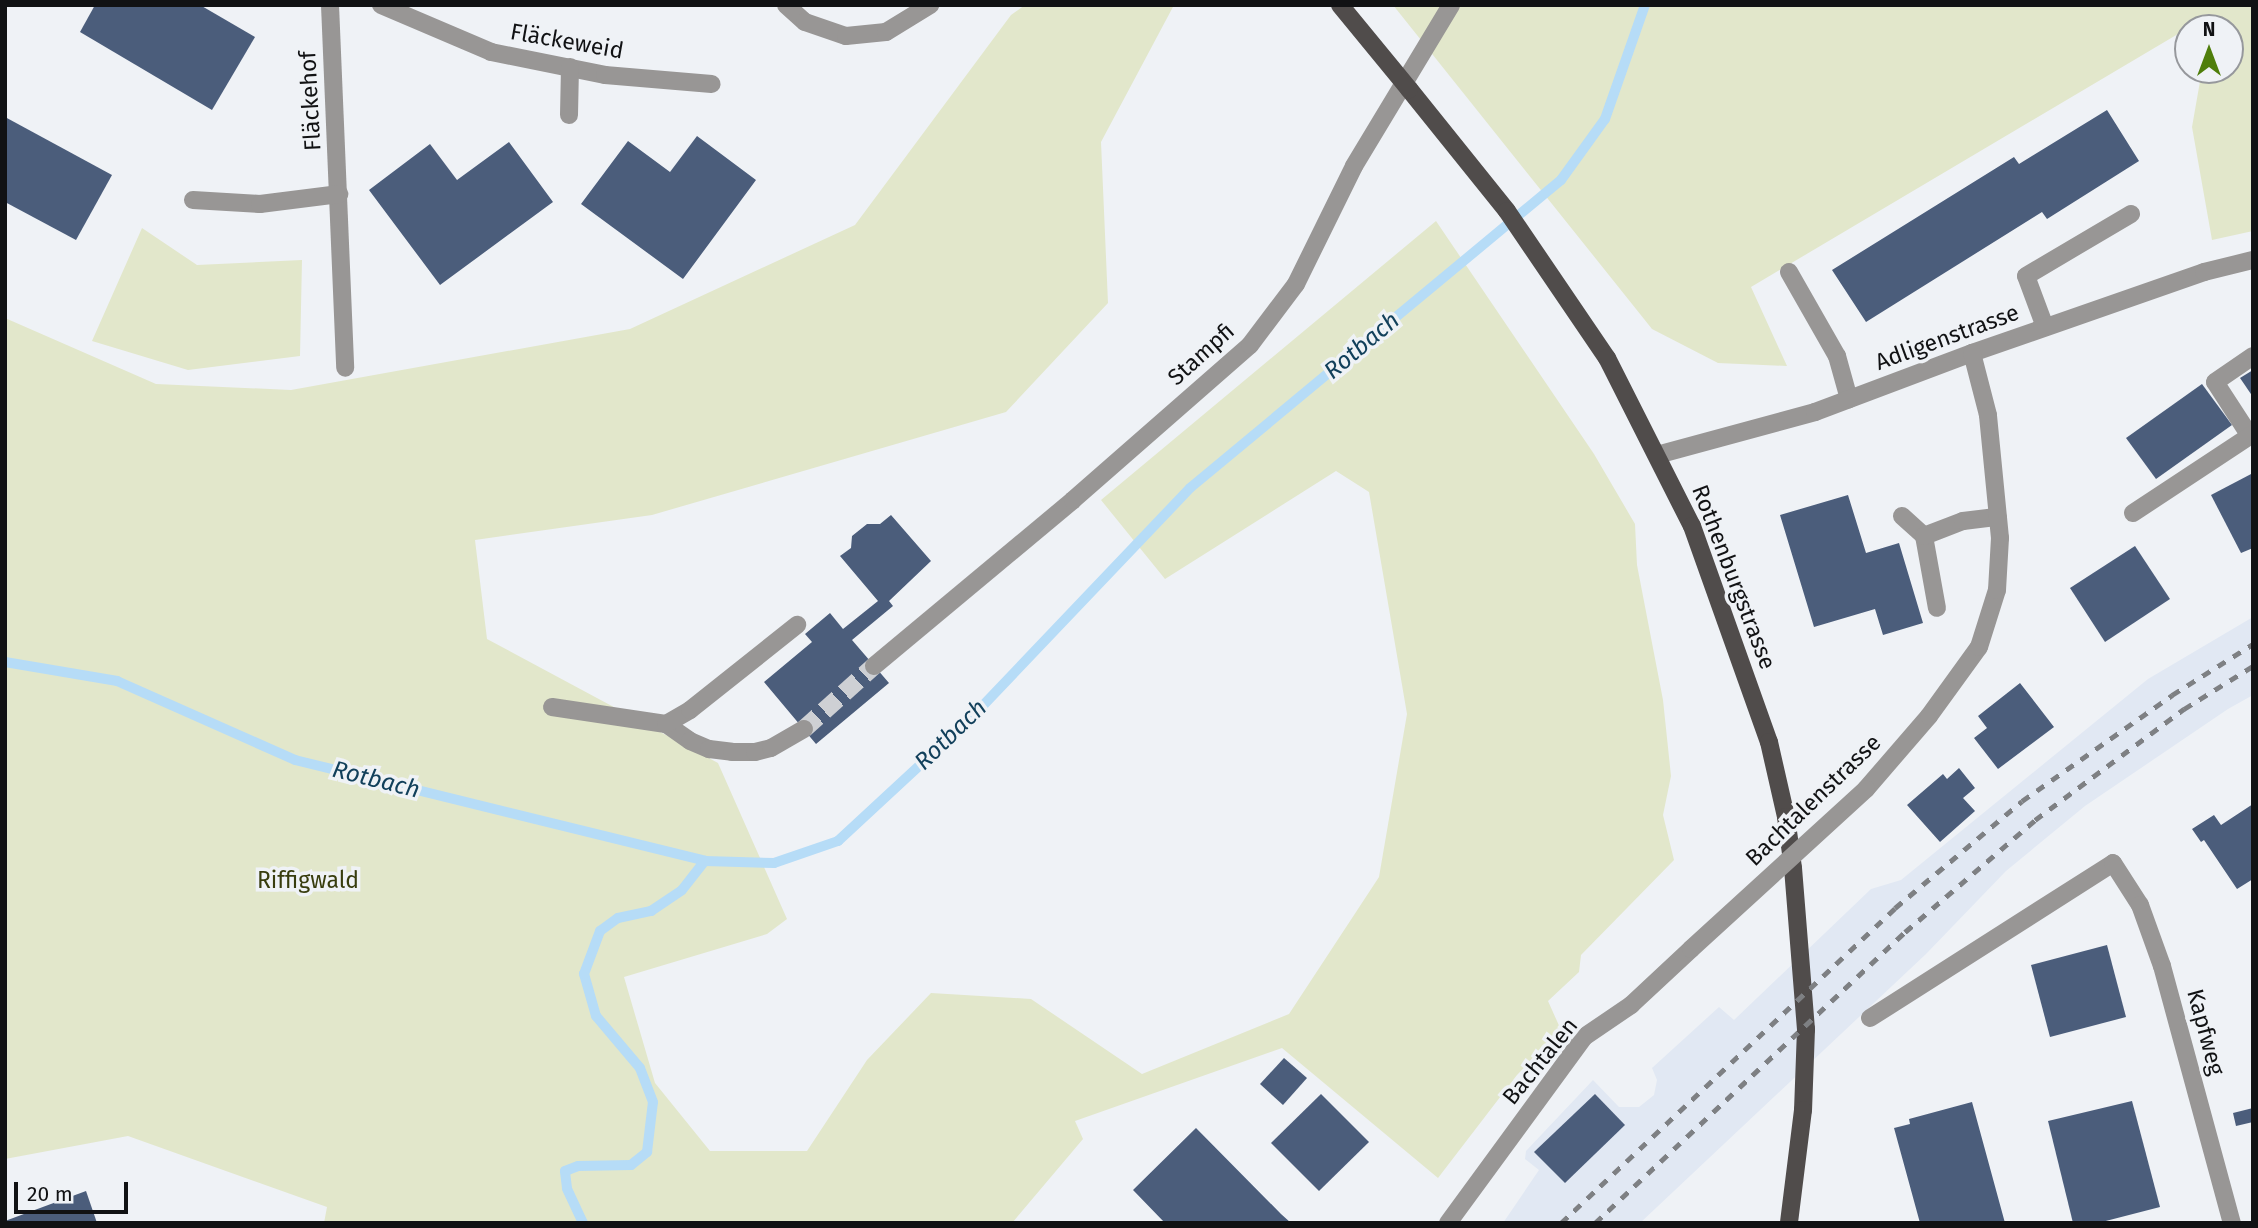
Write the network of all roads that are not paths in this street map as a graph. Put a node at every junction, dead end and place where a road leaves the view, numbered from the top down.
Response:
1 (330, 5) edge
2 (381, 5) edge
3 (786, 5) edge
4 (930, 5) edge
5 (1340, 5) edge
6 (1451, 5) edge
7 (570, 67) junction
8 (712, 84) dead end
9 (569, 115) dead end
10 (339, 194) junction
11 (192, 201) dead end
12 (2131, 214) dead end
13 (2253, 260) edge
14 (1789, 272) dead end
15 (2045, 327) junction
16 (1972, 353) junction
17 (2253, 356) edge
18 (345, 368) dead end
19 (1849, 399) junction
20 (2251, 435) edge
21 (1657, 455) junction
22 (2133, 513) dead end
23 (1902, 516) dead end
24 (1998, 517) junction
25 (1924, 536) junction
26 (1937, 608) dead end
27 (797, 625) dead end
28 (879, 662) tunnel mouth
29 (552, 707) dead end
30 (666, 724) junction
31 (804, 729) tunnel mouth
32 (1691, 949) joint
33 (1870, 1018) dead end
34 (1448, 1223) edge
35 (1789, 1223) edge
36 (2232, 1223) edge

1 - 10 street, Fläckehof
2 - 7 street, Fläckeweid
3 - 4 street
5 - 21 main road, Rothenburgstrasse, bridge
6 - 28 street, Stampfi
7 - 8 street, Fläckeweid
7 - 9 street
10 - 11 street
10 - 18 street, Fläckehof
12 - 15 street
13 - 15 street, Adligenstrasse
14 - 19 street
15 - 16 street, Adligenstrasse
16 - 19 street, Adligenstrasse
16 - 24 street, Bachtalenstrasse
17 - 20 street
19 - 21 street, Adligenstrasse
20 - 22 street
21 - 35 main road, Rothenburgstrasse
23 - 25 street
24 - 25 street
24 - 32 street, Bachtalenstrasse, bridge
25 - 26 street
27 - 30 street
29 - 30 street
30 - 31 street
32 - 34 street, Bachtalen
33 - 36 street, Kapfweg

